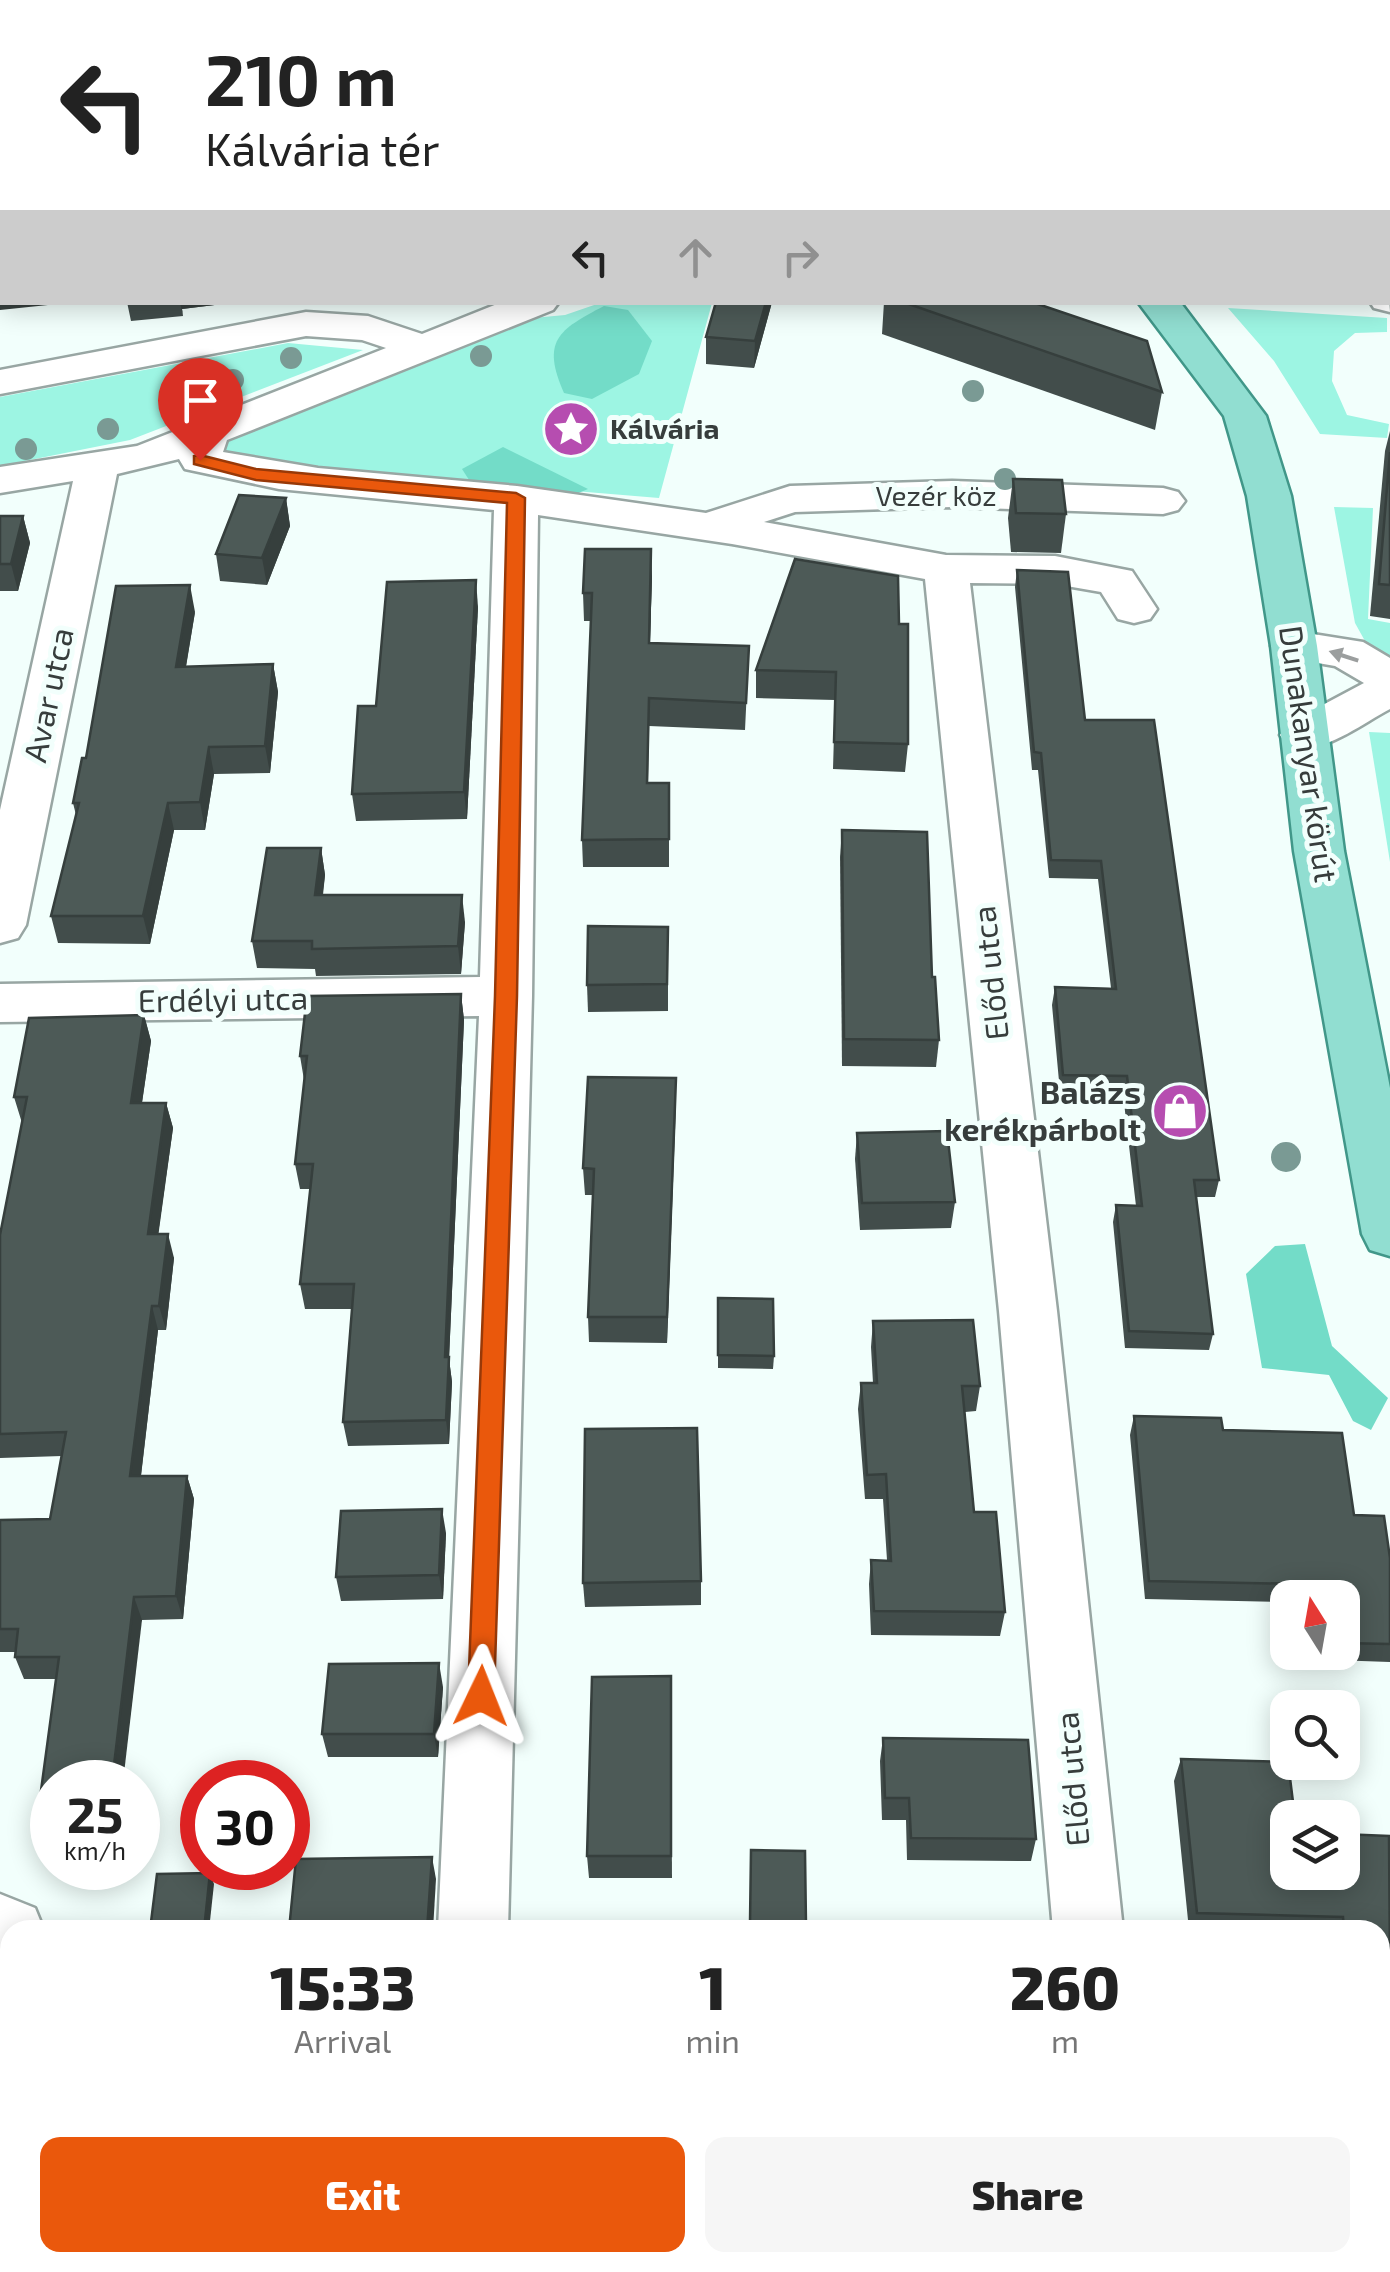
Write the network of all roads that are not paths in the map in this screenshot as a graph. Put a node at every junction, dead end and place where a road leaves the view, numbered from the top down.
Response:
1 (530, 305) edge
2 (1161, 305) edge
3 (423, 348) junction
4 (0, 382) edge
5 (208, 432) junction
6 (98, 465) junction
7 (0, 480) edge
8 (516, 498) junction
9 (1163, 501) dead end
10 (713, 526) junction
11 (946, 569) junction
12 (1134, 609) dead end
13 (1294, 646) junction
14 (1390, 678) edge
15 (1390, 689) edge
16 (1304, 735) junction
17 (0, 924) edge
18 (506, 996) junction
19 (0, 1003) edge
20 (1390, 1234) edge
21 (473, 1920) edge
22 (1087, 1920) edge

1 - 3 street
2 - 13 main road, Dunakanyar körút
3 - 4 street
3 - 5 street
5 - 6 street
5 - 8 street
6 - 7 street
6 - 17 street, Avar utca
8 - 10 street
8 - 18 street
9 - 10 street, Vezér köz
10 - 11 street
11 - 12 street
11 - 22 street, Előd utca
14 -> 13 street
13 - 16 main road, Dunakanyar körút
15 - 16 street
16 - 20 main road, Dunakanyar körút
18 - 19 street, Erdélyi utca
18 - 21 street

